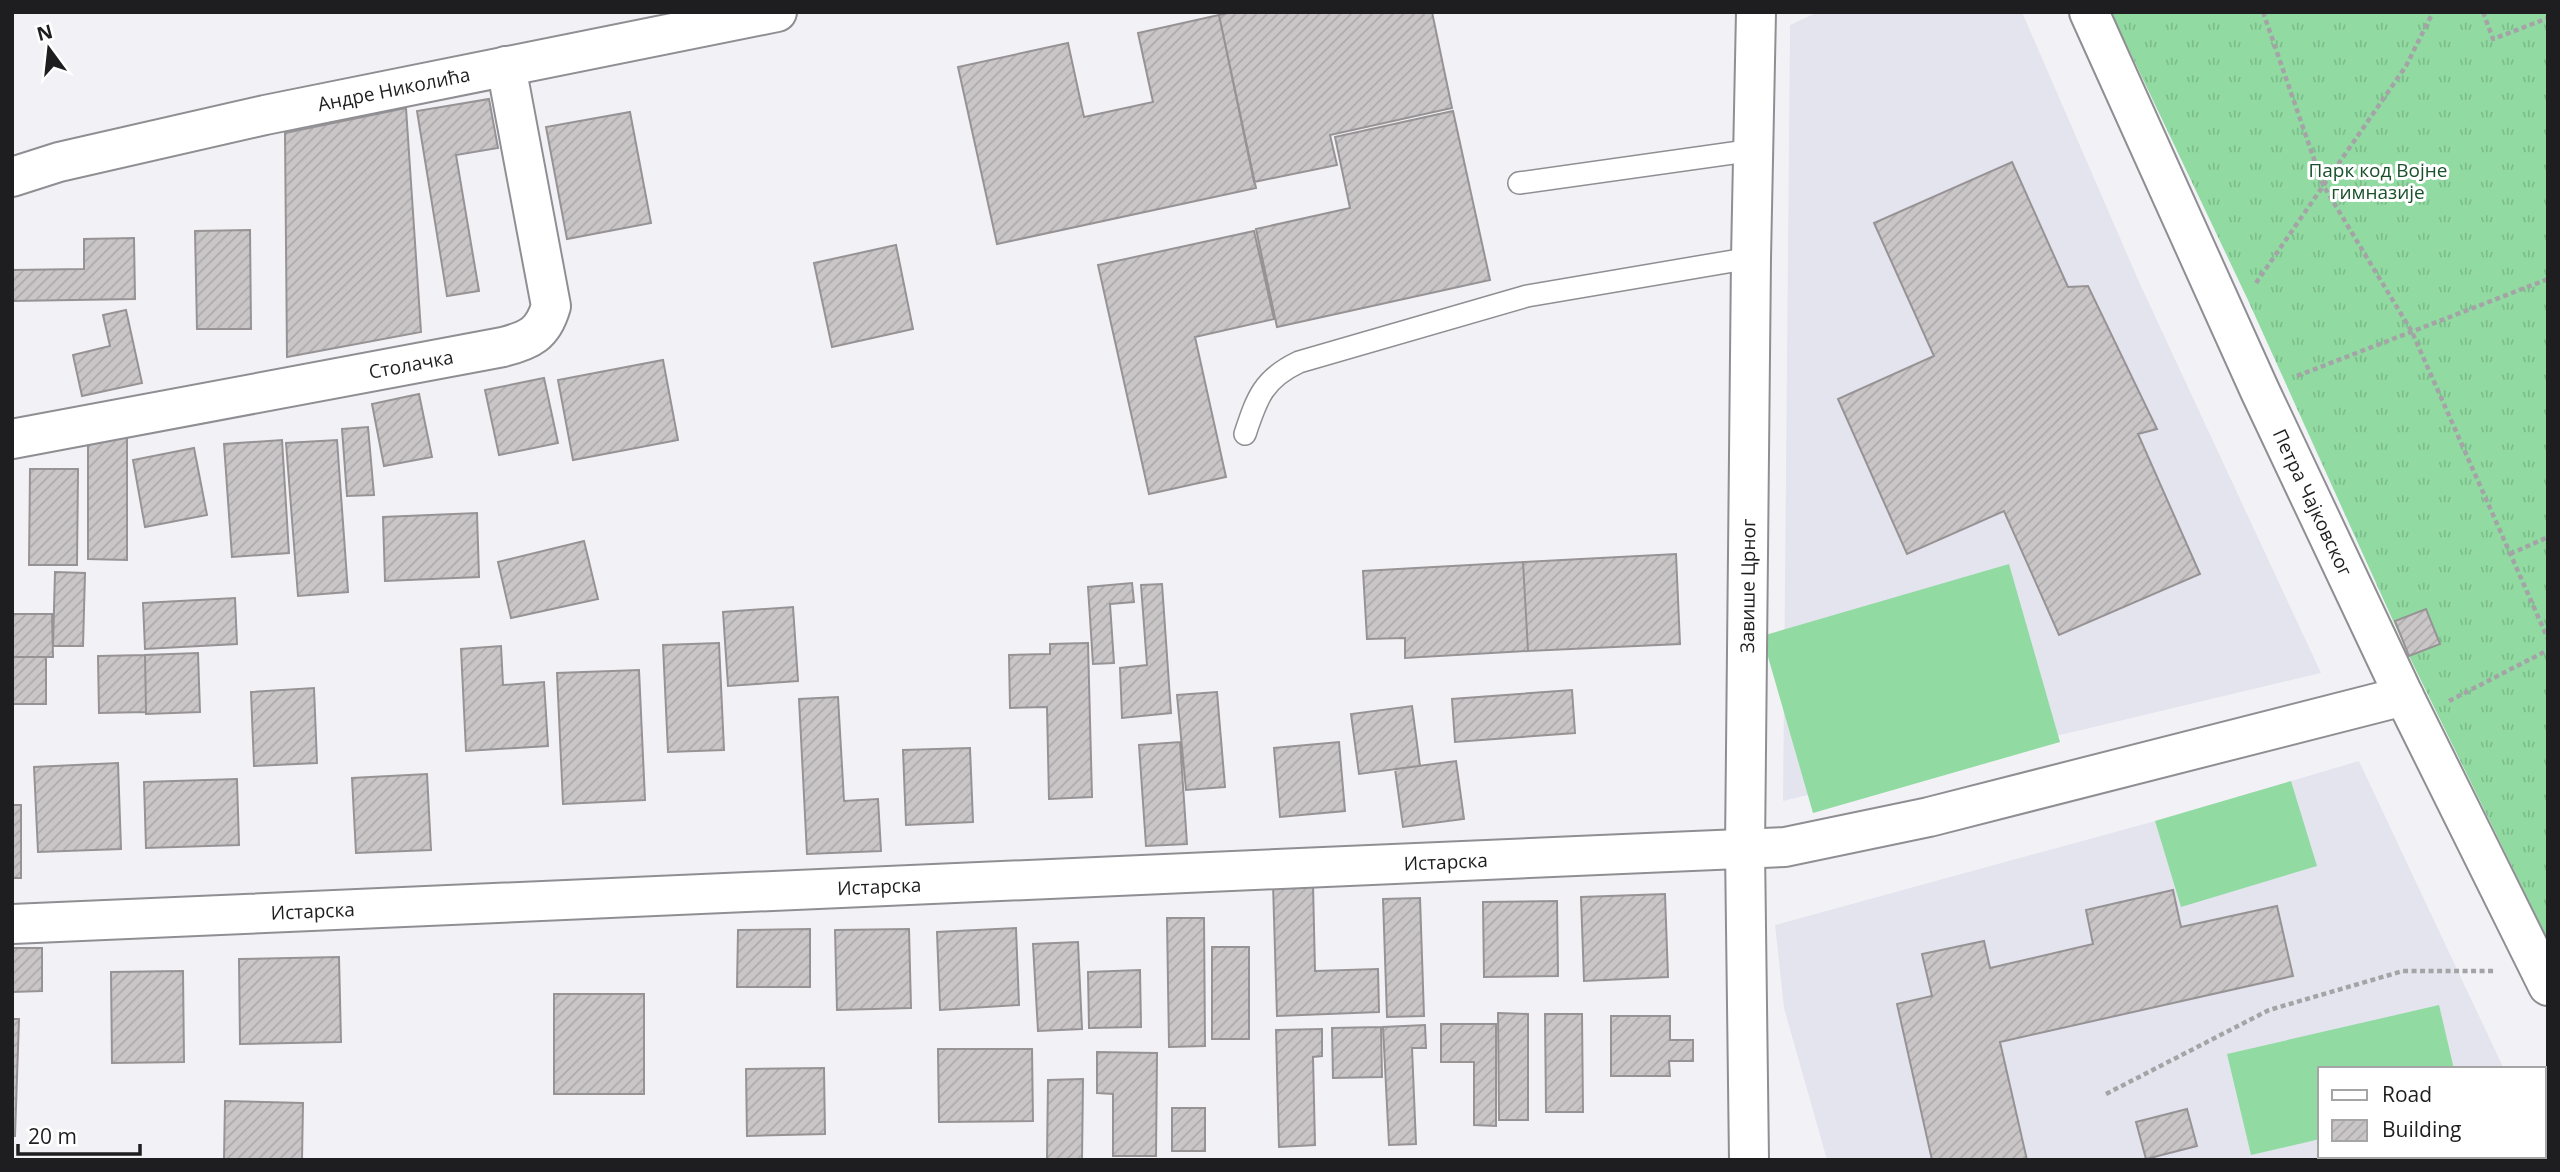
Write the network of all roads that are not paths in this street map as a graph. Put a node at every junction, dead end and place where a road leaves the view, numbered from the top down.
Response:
1 (778, 12) edge
2 (1756, 12) edge
3 (2089, 12) edge
4 (689, 22) edge
5 (506, 66) junction
6 (1754, 150) junction
7 (12, 177) edge
8 (1519, 183) dead end
9 (1751, 258) junction
10 (1245, 434) dead end
11 (12, 439) edge
12 (2410, 707) junction
13 (1745, 849) junction
14 (12, 924) edge
15 (2544, 978) edge
16 (1749, 1160) edge

1 - 4 street, Андре Николића
2 - 6 street, Завише Црног
3 - 12 street, Петра Чајковског
4 - 5 street, Андре Николића
5 - 7 street, Андре Николића
5 - 11 street, Столачка
6 - 8 lane
6 - 9 street, Завише Црног
9 - 10 lane
9 - 13 street, Завише Црног
12 - 13 street, Истарска
12 - 15 street, Петра Чајковског
13 - 14 street, Истарска
13 - 16 street, Завише Црног

